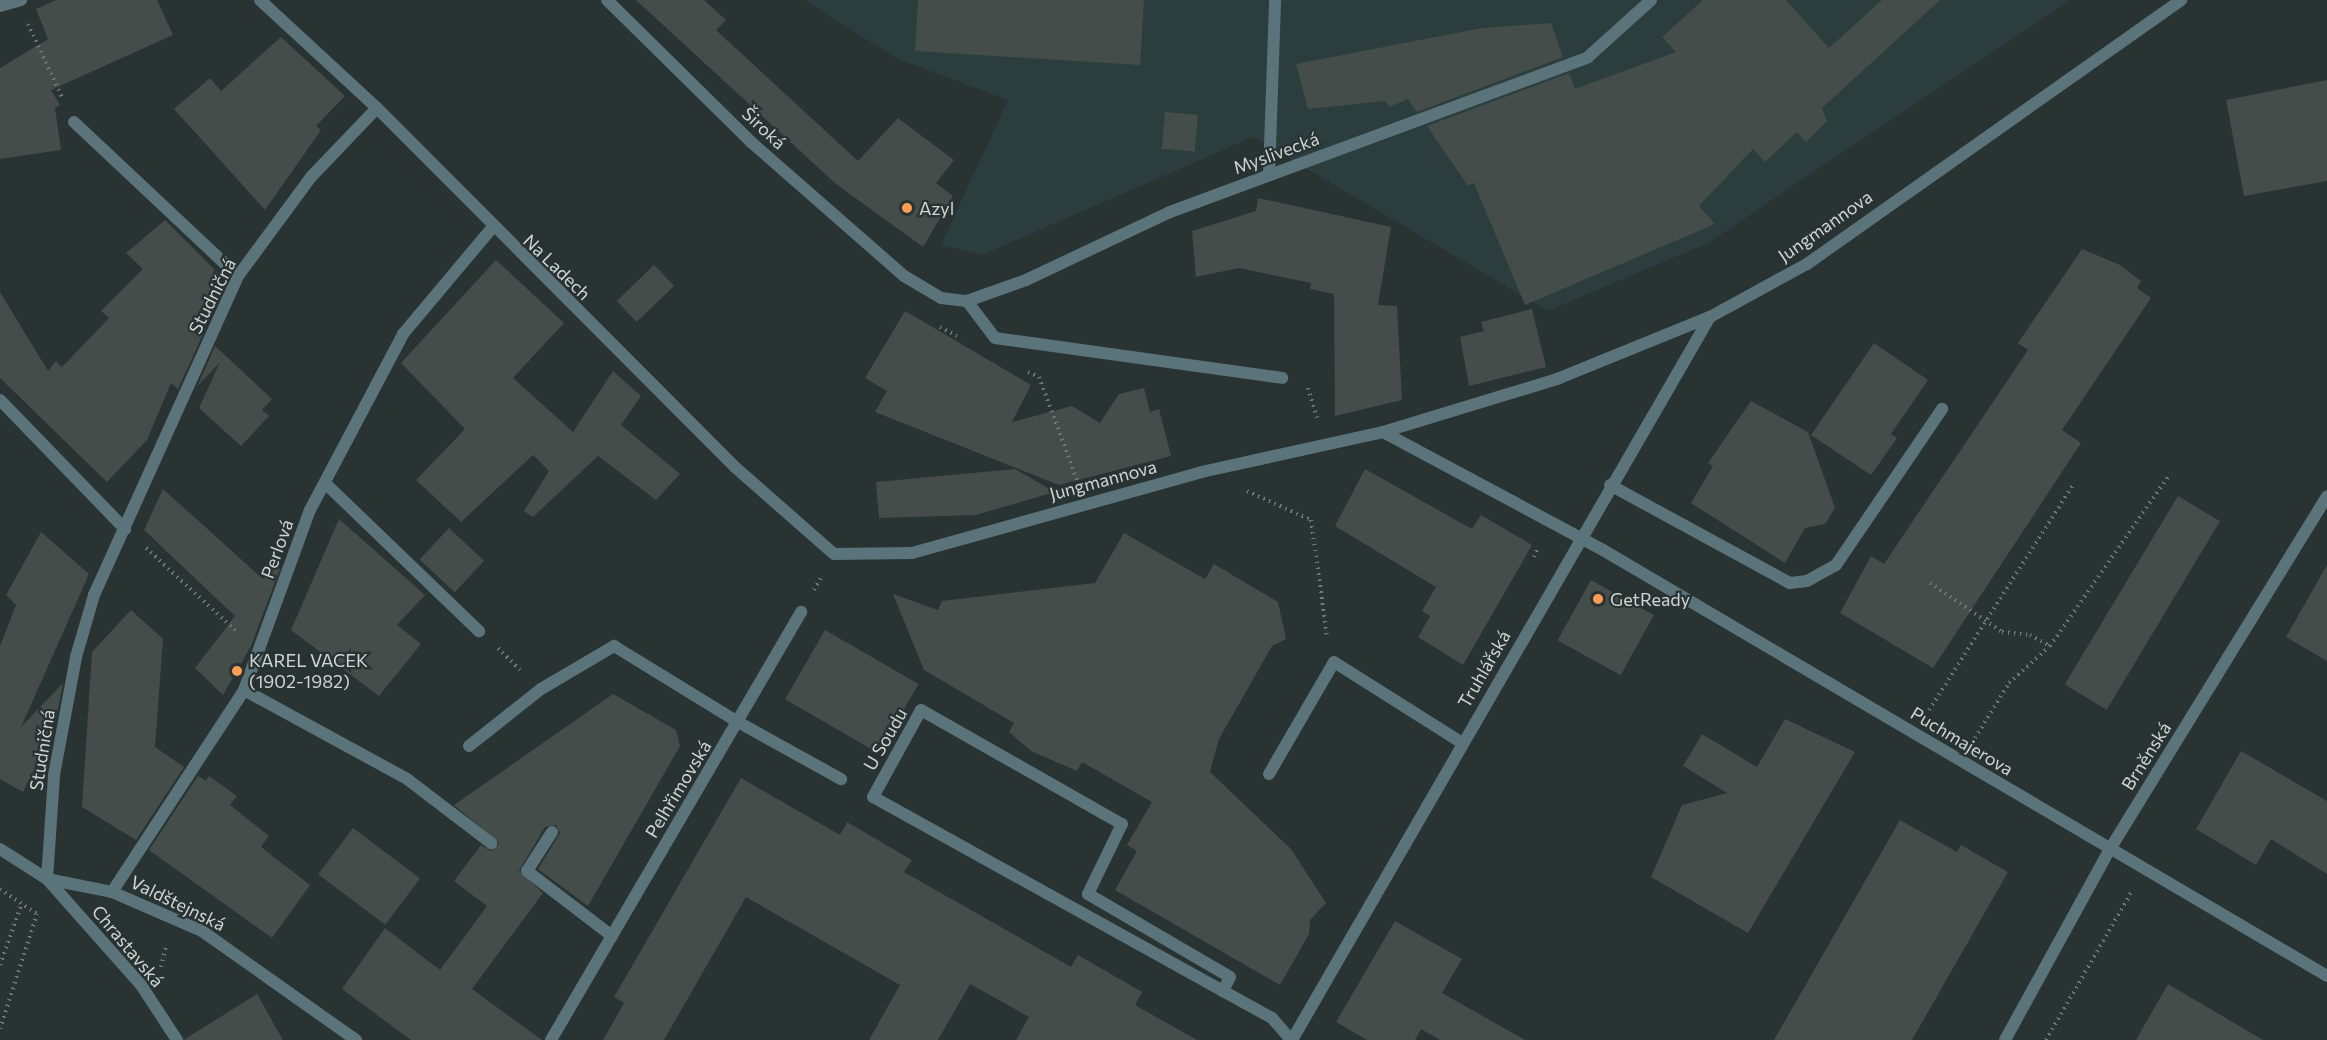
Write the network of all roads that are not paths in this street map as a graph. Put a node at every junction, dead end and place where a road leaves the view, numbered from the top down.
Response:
1 (260, 0) edge
2 (607, 0) edge
3 (1275, 0) edge
4 (1651, 0) edge
5 (2181, 0) edge
6 (20, 1) edge
7 (0, 6) edge
8 (377, 108) junction
9 (74, 122) road end
10 (1269, 175) junction
11 (492, 228) junction
12 (238, 276) junction
13 (967, 301) junction
14 (1710, 317) junction
15 (1282, 378) road end
16 (0, 400) edge
17 (1942, 409) dead end
18 (1383, 432) junction
19 (324, 483) junction
20 (1610, 485) junction
21 (2327, 496) edge
22 (125, 529) junction
23 (1580, 537) junction
24 (834, 554) joint
25 (801, 612) road end
26 (479, 631) road end
27 (244, 690) junction
28 (738, 722) junction
29 (1462, 742) junction
30 (469, 746) dead end
31 (1269, 774) dead end
32 (841, 779) dead end
33 (552, 832) dead end
34 (491, 843) dead end
35 (0, 849) edge
36 (2110, 849) junction
37 (47, 879) junction
38 (112, 892) junction
39 (612, 936) junction
40 (2327, 976) edge
41 (1223, 991) junction
42 (177, 1040) edge
43 (356, 1040) edge
44 (551, 1040) edge
45 (1291, 1040) edge
46 (2005, 1040) edge

1 - 8 street, Na Ladech
2 - 13 street, Široká
3 - 10 street
4 - 10 street, Myslivecká
5 - 14 street, Jungmannova
6 - 7 street
8 - 11 street, Na Ladech
8 - 12 street, Studničná
9 - 12 street
10 - 13 street, Myslivecká
11 - 19 street, Perlová
11 - 24 street, Na Ladech
12 - 22 street, Studničná
13 - 15 street
14 - 18 street, Jungmannova
14 - 20 street, Truhlářská
16 - 22 street
17 - 20 street
18 - 23 street
18 - 24 street, Jungmannova
19 - 26 street
19 - 27 street, Perlová
20 - 23 street, Truhlářská
21 - 36 street, Brněnská
22 - 37 street, Studničná
23 - 29 street, Truhlářská
23 - 36 street, Puchmajerova
25 - 28 street, Pelhřimovská
27 - 34 street
27 - 38 street, Perlová
28 - 30 street, U Soudu
28 - 32 street, U Soudu
28 - 39 street, Pelhřimovská
29 - 31 street
29 - 45 street, Truhlářská
33 - 39 street
35 - 37 street, Valdštejnská
36 - 40 street, Puchmajerova
36 - 46 street, Brněnská
37 - 38 street, Valdštejnská
37 - 42 street, Chrastavská
38 - 43 street, Valdštejnská
39 - 44 street, Pelhřimovská
41 - 41 street, U Soudu
41 - 45 street, U Soudu

